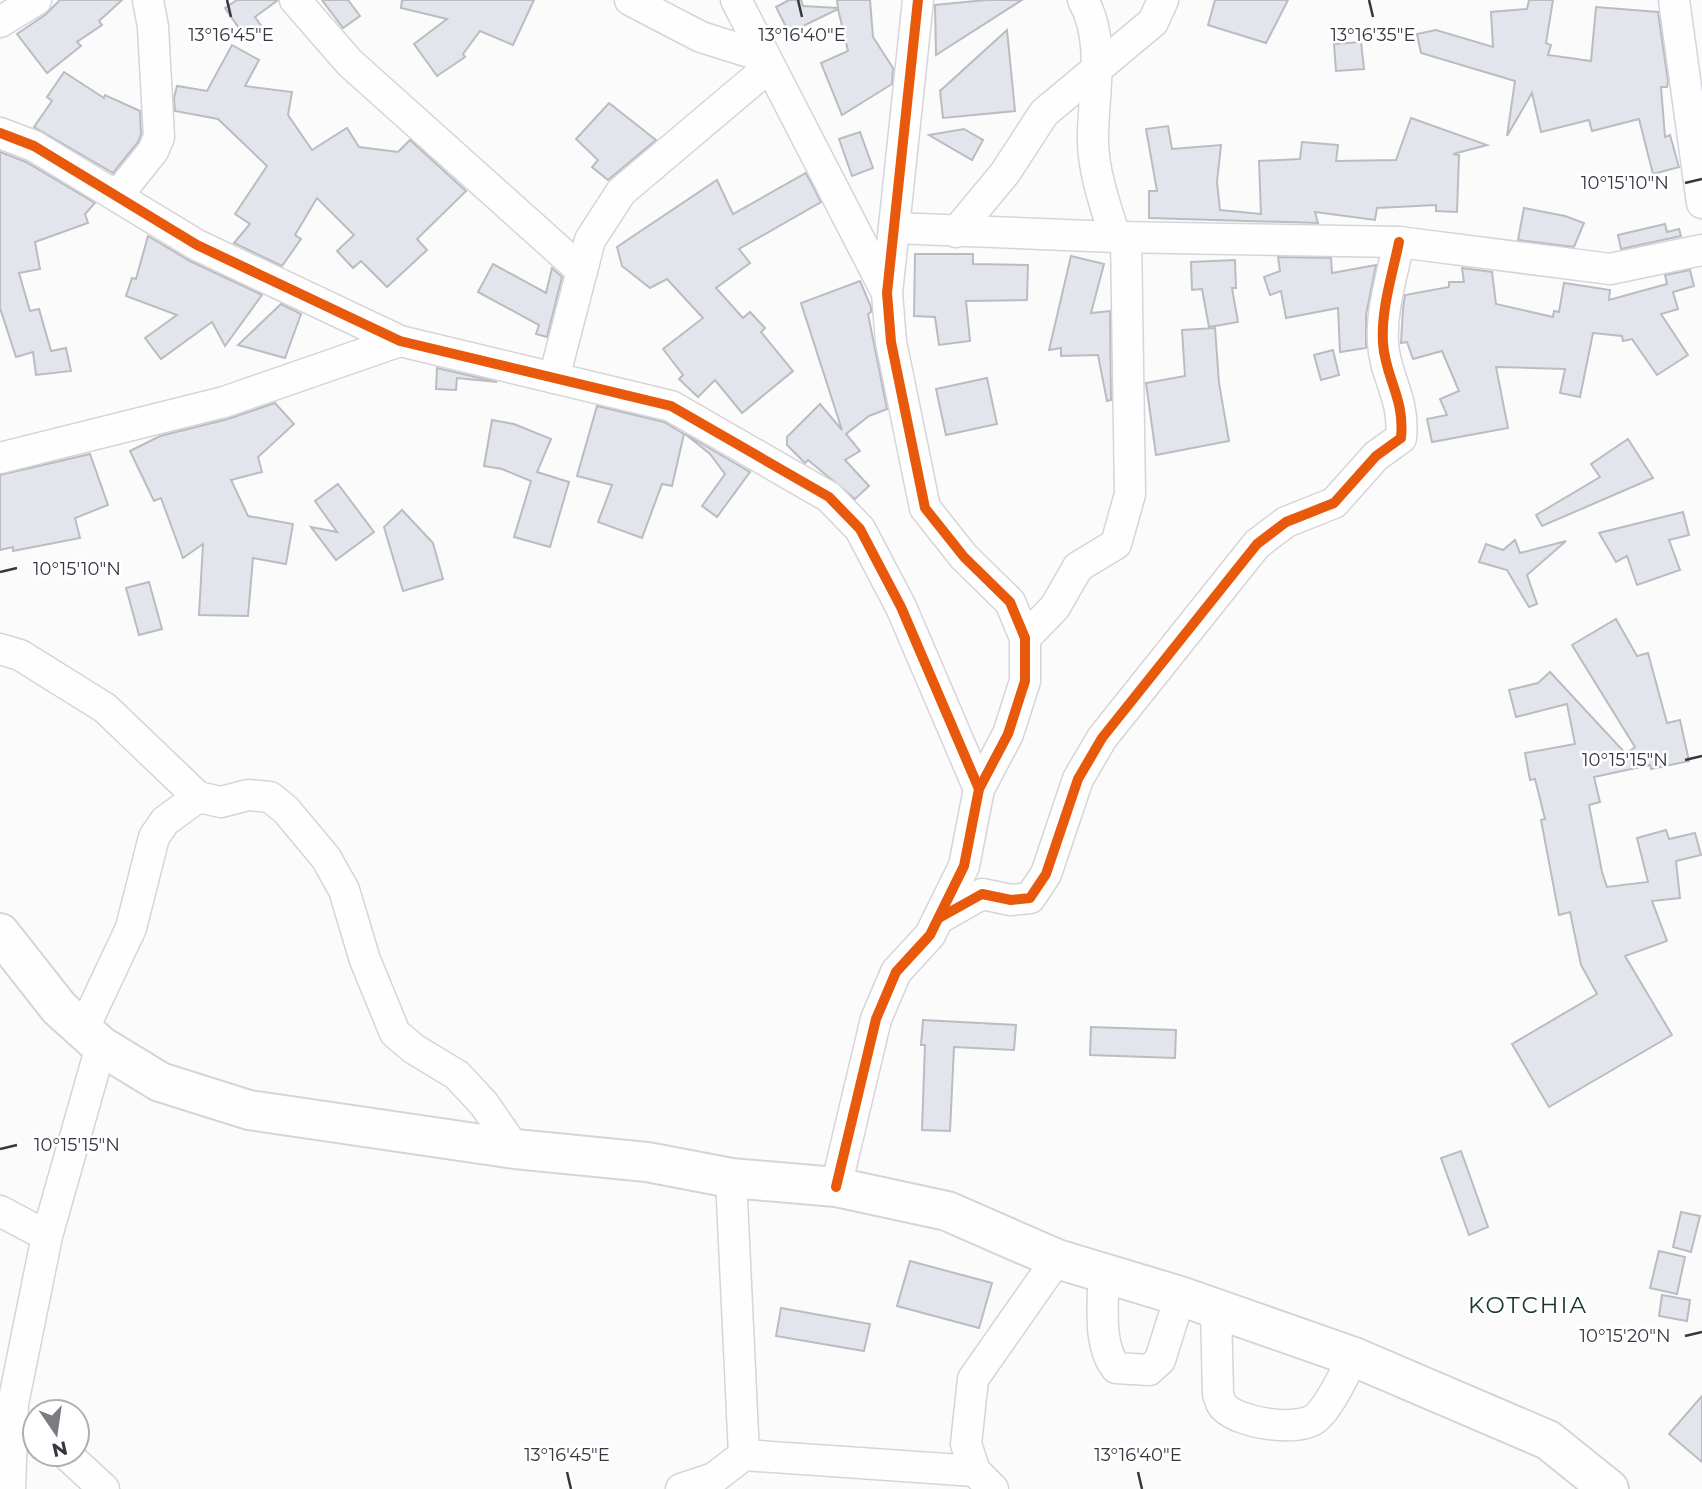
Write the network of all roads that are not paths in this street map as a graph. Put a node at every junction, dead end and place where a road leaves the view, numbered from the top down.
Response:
1 (36, 0) edge
2 (148, 0) edge
3 (295, 0) edge
4 (630, 0) edge
5 (736, 0) edge
6 (1083, 0) edge
7 (1163, 0) edge
8 (1674, 0) edge
9 (923, 3) edge
10 (0, 22) edge
11 (767, 62) junction
12 (1097, 68) junction
13 (0, 133) edge
14 (117, 197) junction
15 (1702, 203) edge
16 (894, 228) junction
17 (956, 232) junction
18 (1120, 237) junction
19 (1399, 242) junction
20 (1702, 250) edge
21 (582, 271) junction
22 (887, 293) junction
23 (400, 341) junction
24 (554, 378) junction
25 (0, 458) edge
26 (1025, 638) junction
27 (0, 649) edge
28 (979, 789) junction
29 (198, 797) junction
30 (938, 919) junction
31 (0, 933) edge
32 (92, 1038) junction
33 (515, 1149) junction
34 (731, 1178) junction
35 (836, 1187) junction
36 (0, 1211) edge
37 (47, 1236) junction
38 (1057, 1259) junction
39 (1103, 1274) junction
40 (1180, 1296) junction
41 (1216, 1309) junction
42 (1354, 1357) junction
43 (6, 1400) edge
44 (21, 1413) edge
45 (744, 1455) junction
46 (81, 1468) edge
47 (984, 1480) edge
48 (715, 1484) edge
49 (10, 1489) edge
50 (104, 1489) edge
51 (681, 1489) edge
52 (1609, 1489) edge

1 - 10 street
2 - 14 street
3 - 21 street
4 - 11 street
5 - 11 street
6 - 12 street
7 - 12 street
8 - 15 street
9 - 16 street
11 - 21 street
11 - 22 street
12 - 17 street
12 - 18 street
13 - 14 street
14 - 23 street
16 - 17 street
16 - 22 street
17 - 18 street
18 - 19 street
18 - 26 street
19 - 20 street
19 - 30 street
21 - 24 street
22 - 26 street
23 - 24 street
23 - 25 street
24 - 28 street
26 - 28 street
27 - 29 street
28 - 30 street
29 - 32 street
29 - 33 street
30 - 35 street
31 - 32 main road
32 - 33 main road
32 - 37 street
33 - 34 main road
34 - 35 main road
34 - 45 street
35 - 38 main road
36 - 37 street
37 - 43 street
38 - 39 main road
38 - 47 street
39 - 40 main road
39 - 40 street
40 - 41 main road
41 - 42 main road
41 - 42 street
42 - 52 main road
43 - 44 street
43 - 49 street
45 - 47 street
45 - 48 street
46 - 50 street
48 - 51 street

